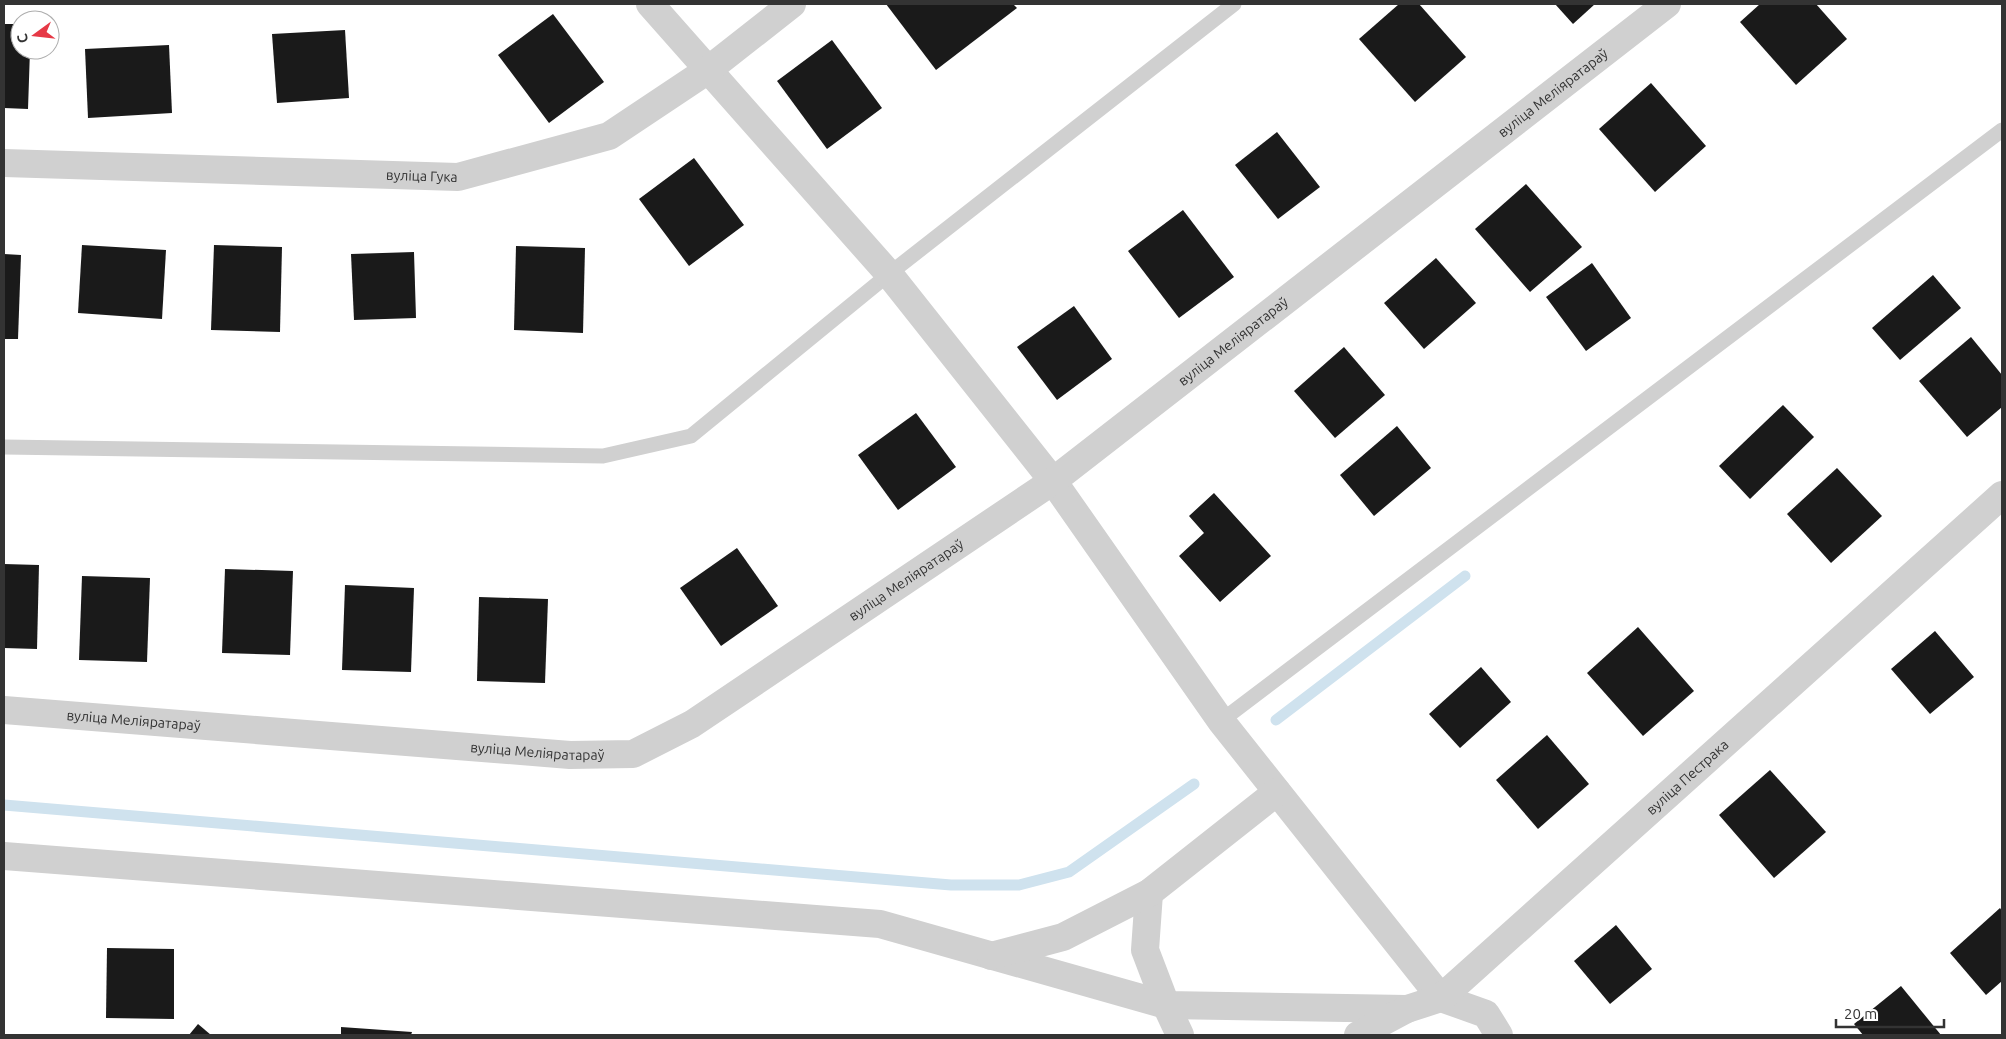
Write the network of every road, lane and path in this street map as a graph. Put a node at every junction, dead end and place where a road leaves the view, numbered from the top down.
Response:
1 (650, 4) edge
2 (792, 4) edge
3 (1234, 4) edge
4 (1667, 4) edge
5 (708, 70) junction
6 (2002, 130) edge
7 (4, 163) edge
8 (889, 274) junction
9 (4, 447) edge
10 (1052, 480) junction
11 (2002, 495) edge
12 (4, 710) edge
13 (1221, 721) junction
14 (1276, 792) junction
15 (4, 856) edge
16 (1149, 893) junction
17 (990, 957) junction
18 (1442, 998) junction
19 (1166, 1006) junction
20 (1407, 1009) junction
21 (1180, 1035) edge
22 (1358, 1035) edge
23 (1499, 1035) edge

1 - 5 street
2 - 5 street, вуліца Гука
3 - 8 lane
4 - 10 street, вуліца Меліяратараў
5 - 7 street, вуліца Гука
5 - 8 street
6 - 13 lane
8 - 9 lane
8 - 10 street
10 - 12 street, вуліца Меліяратараў
10 - 13 street
11 - 18 street, вуліца Пестрака
13 - 14 street
14 - 16 street
14 - 18 street
15 - 17 street
16 - 17 street
16 - 19 street
17 - 19 street
18 - 20 street, вуліца Пестрака
18 - 23 street
19 - 20 street
19 - 21 street
20 - 22 street, вуліца Пестрака

